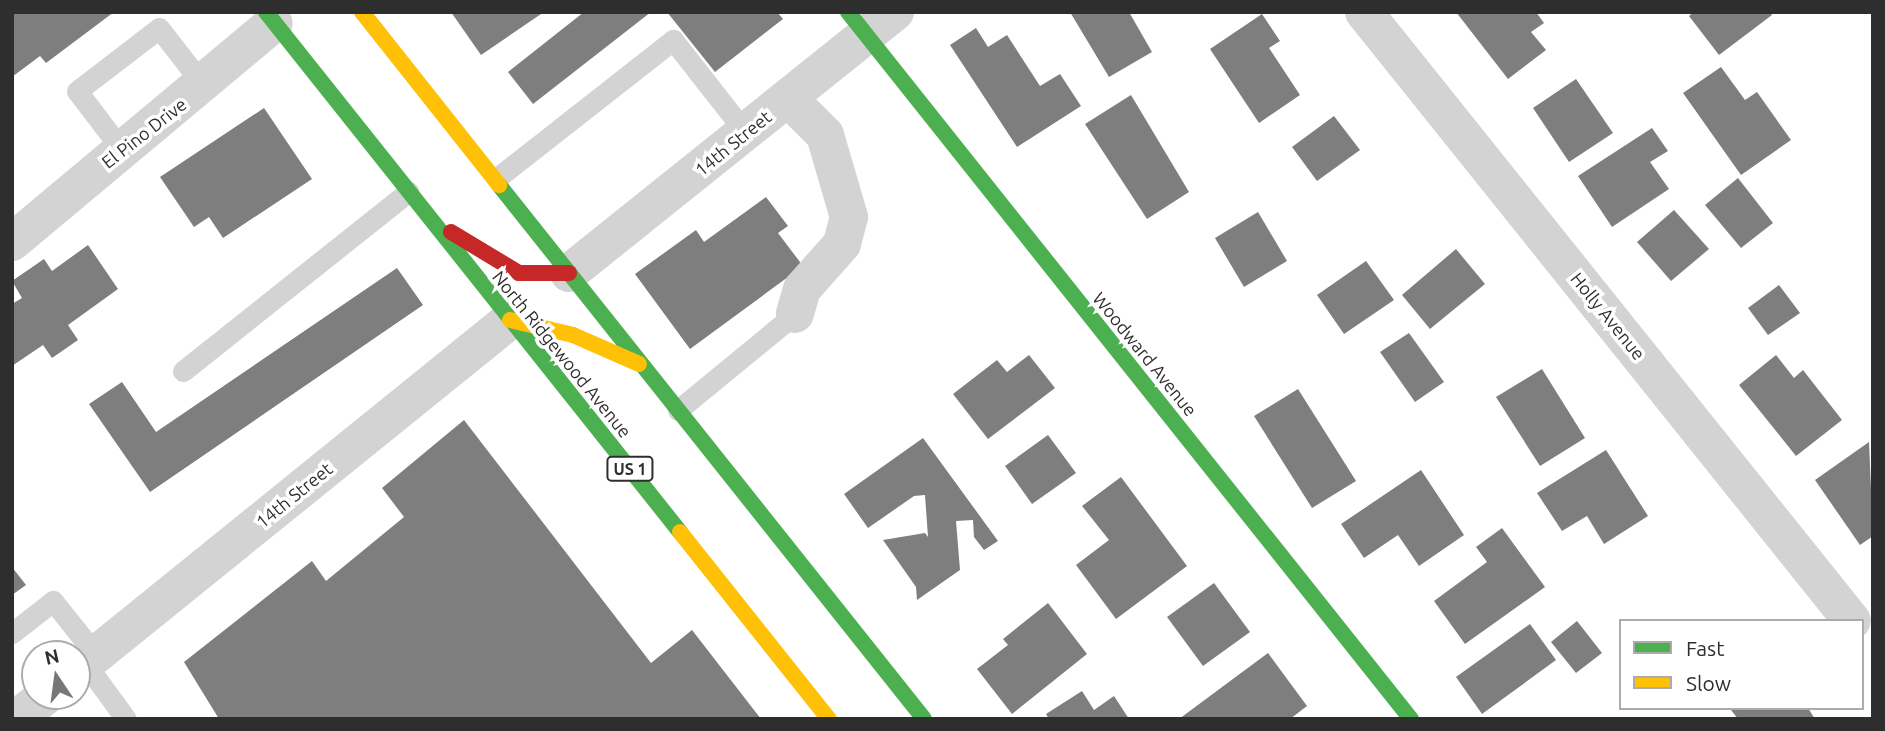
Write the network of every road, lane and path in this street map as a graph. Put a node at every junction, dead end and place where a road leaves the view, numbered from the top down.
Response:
1 (362, 12) edge
2 (1364, 12) edge
3 (270, 18) edge
4 (870, 20) edge
5 (204, 86) junction
6 (788, 98) junction
7 (746, 133) junction
8 (122, 150) junction
9 (497, 178) junction
10 (408, 192) junction
11 (431, 220) junction
12 (12, 242) edge
13 (569, 273) junction
14 (795, 314) joint
15 (510, 320) junction
16 (644, 366) junction
17 (183, 371) dead end
18 (678, 410) junction
19 (1850, 619) edge
20 (12, 633) edge
21 (74, 640) edge
22 (91, 659) edge
23 (91, 670) edge
24 (126, 719) edge
25 (829, 719) edge
26 (924, 719) edge
27 (1411, 719) edge

1 - 9 main road
2 - 19 street, Holly Avenue
3 - 5 street, El Pino Drive
3 - 10 main road, North Ridgewood Avenue / US 1
4 - 6 street, 14th Street
4 - 27 main road, Woodward Avenue
5 - 8 street, El Pino Drive
5 - 8 lane
6 - 7 street, 14th Street
6 - 14 street
7 - 9 lane
7 - 13 street, 14th Street
8 - 12 street, El Pino Drive
9 - 13 main road
10 - 11 main road, North Ridgewood Avenue / US 1
10 - 17 lane
11 - 13 main road
11 - 15 main road, North Ridgewood Avenue / US 1
13 - 16 main road
14 - 18 lane
15 - 16 main road
15 - 22 street, 14th Street
15 - 25 main road, North Ridgewood Avenue / US 1
16 - 18 main road
18 - 26 main road
20 - 21 lane
23 - 24 lane

